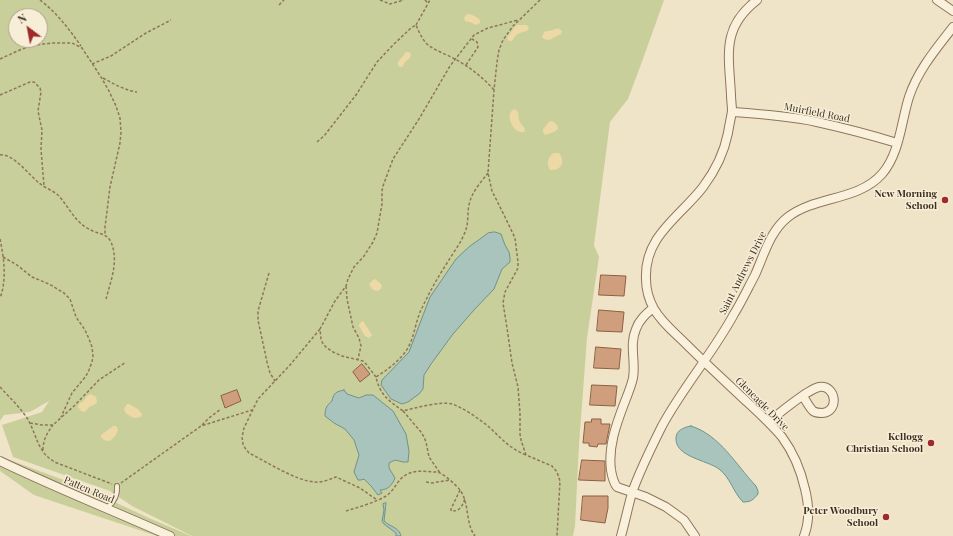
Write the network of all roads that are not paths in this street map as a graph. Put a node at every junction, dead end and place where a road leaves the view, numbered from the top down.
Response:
1 (757, 0) edge
2 (937, 0) edge
3 (953, 11) edge
4 (953, 27) edge
5 (732, 112) junction
6 (897, 143) junction
7 (653, 308) junction
8 (704, 362) junction
9 (803, 396) dead end
10 (769, 422) junction
11 (0, 461) edge
12 (117, 486) road end
13 (632, 492) junction
14 (107, 508) junction
15 (170, 536) edge
16 (621, 536) edge
17 (695, 536) edge
18 (804, 536) edge

1 - 5 street
2 - 3 street
4 - 6 street, Saint Andrews Drive
5 - 6 street, Muirfield Road
5 - 7 street
6 - 8 street, Saint Andrews Drive
7 - 8 street, Gleneagle Drive
7 - 13 street
8 - 10 street, Gleneagle Drive
8 - 13 street, Saint Andrews Drive
9 - 10 street
10 - 18 street, Gleneagle Drive
11 - 14 street, Patten Road
12 - 14 lane
13 - 16 street, Saint Andrews Drive
13 - 17 street
14 - 15 street, Patten Road

